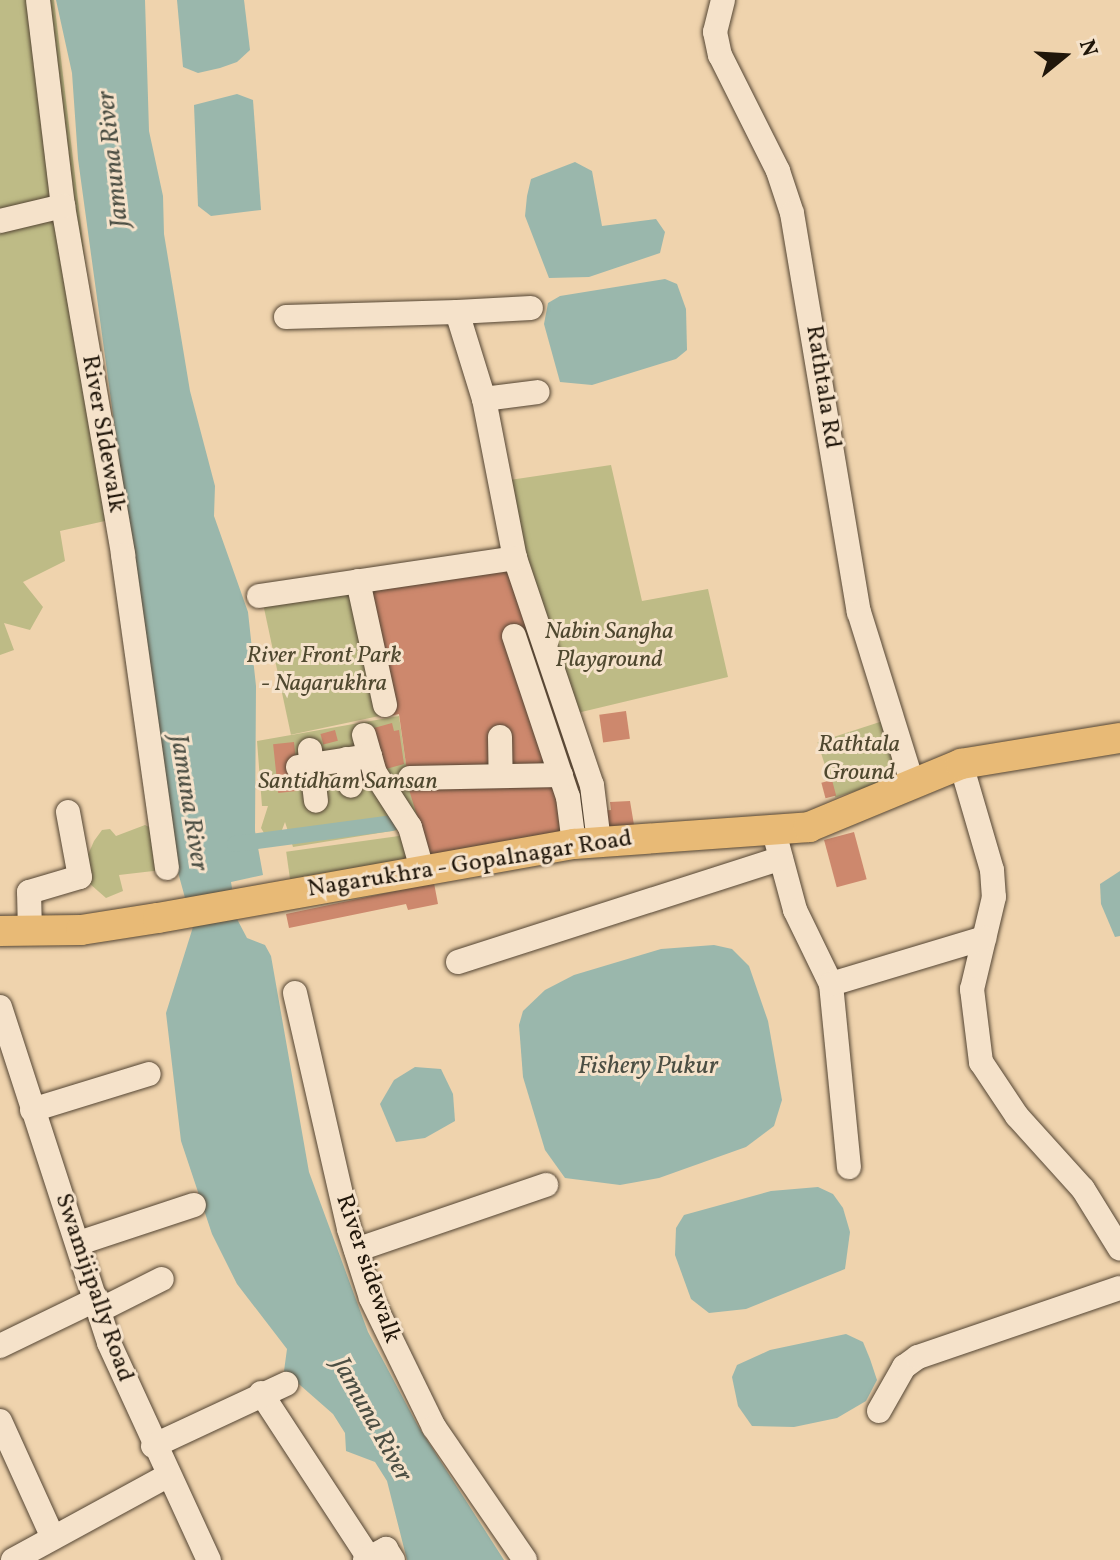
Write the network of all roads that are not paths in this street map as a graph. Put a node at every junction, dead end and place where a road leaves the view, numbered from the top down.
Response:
1 (38, 0) edge
2 (723, 0) edge
3 (63, 206) junction
4 (0, 221) edge
5 (531, 308) dead end
6 (457, 312) junction
7 (286, 317) dead end
8 (538, 392) dead end
9 (484, 399) junction
10 (515, 558) junction
11 (358, 581) junction
12 (259, 596) dead end
13 (514, 636) dead end
14 (385, 705) dead end
15 (500, 737) dead end
16 (1120, 738) edge
17 (334, 755) junction
18 (961, 764) junction
19 (561, 775) junction
20 (501, 776) junction
21 (410, 778) dead end
22 (912, 782) junction
23 (351, 786) dead end
24 (316, 801) dead end
25 (68, 812) dead end
26 (587, 843) junction
27 (777, 845) junction
28 (167, 868) dead end
29 (422, 869) junction
30 (0, 931) edge
31 (30, 932) junction
32 (984, 938) junction
33 (458, 962) dead end
34 (831, 984) junction
35 (295, 993) dead end
36 (0, 1007) edge
37 (8, 1067) edge
38 (149, 1074) dead end
39 (32, 1110) junction
40 (849, 1167) dead end
41 (546, 1185) dead end
42 (194, 1205) dead end
43 (79, 1243) junction
44 (1120, 1249) edge
45 (356, 1250) junction
46 (162, 1279) dead end
47 (1120, 1288) edge
48 (98, 1305) junction
49 (0, 1346) edge
50 (286, 1384) dead end
51 (261, 1393) junction
52 (879, 1411) dead end
53 (0, 1421) edge
54 (153, 1446) junction
55 (167, 1476) junction
56 (53, 1538) junction
57 (376, 1559) edge
58 (13, 1560) edge
59 (209, 1560) edge
60 (525, 1560) edge

1 - 3 street, River SIdewalk
2 - 22 street, Rathtala Rd
3 - 4 street
3 - 28 street, River SIdewalk
5 - 6 street
6 - 7 street
6 - 9 street
8 - 9 street
9 - 10 street
10 - 11 street
10 - 26 street
11 - 12 street
11 - 14 street
13 - 19 street
15 - 20 street
16 - 18 main road, Nagarukhra - Gopalnagar Road
17 - 23 street
17 - 24 street
17 - 29 street
18 - 22 main road, Nagarukhra - Gopalnagar Road
18 - 32 street
19 - 20 street
19 - 26 street
20 - 21 street
22 - 27 main road, Nagarukhra - Gopalnagar Road
25 - 31 street
26 - 27 main road, Nagarukhra - Gopalnagar Road
26 - 29 main road, Nagarukhra - Gopalnagar Road
27 - 33 street
27 - 34 street
29 - 31 main road, Nagarukhra - Gopalnagar Road
30 - 31 main road, Nagarukhra - Gopalnagar Road
32 - 34 street
32 - 44 street
34 - 40 street
35 - 45 street, River sidewalk
36 - 37 street, Swamijipally Road
37 - 39 street, Swamijipally Road
38 - 39 street
39 - 43 street, Swamijipally Road
41 - 45 street
42 - 43 street
43 - 48 street, Swamijipally Road
45 - 60 street, River sidewalk
46 - 48 street
47 - 52 street
48 - 49 street
48 - 54 street, Swamijipally Road
50 - 51 street
51 - 54 street
51 - 57 street
53 - 56 street
54 - 55 street, Swamijipally Road
55 - 56 street
55 - 59 street, Swamijipally Road
56 - 58 street

